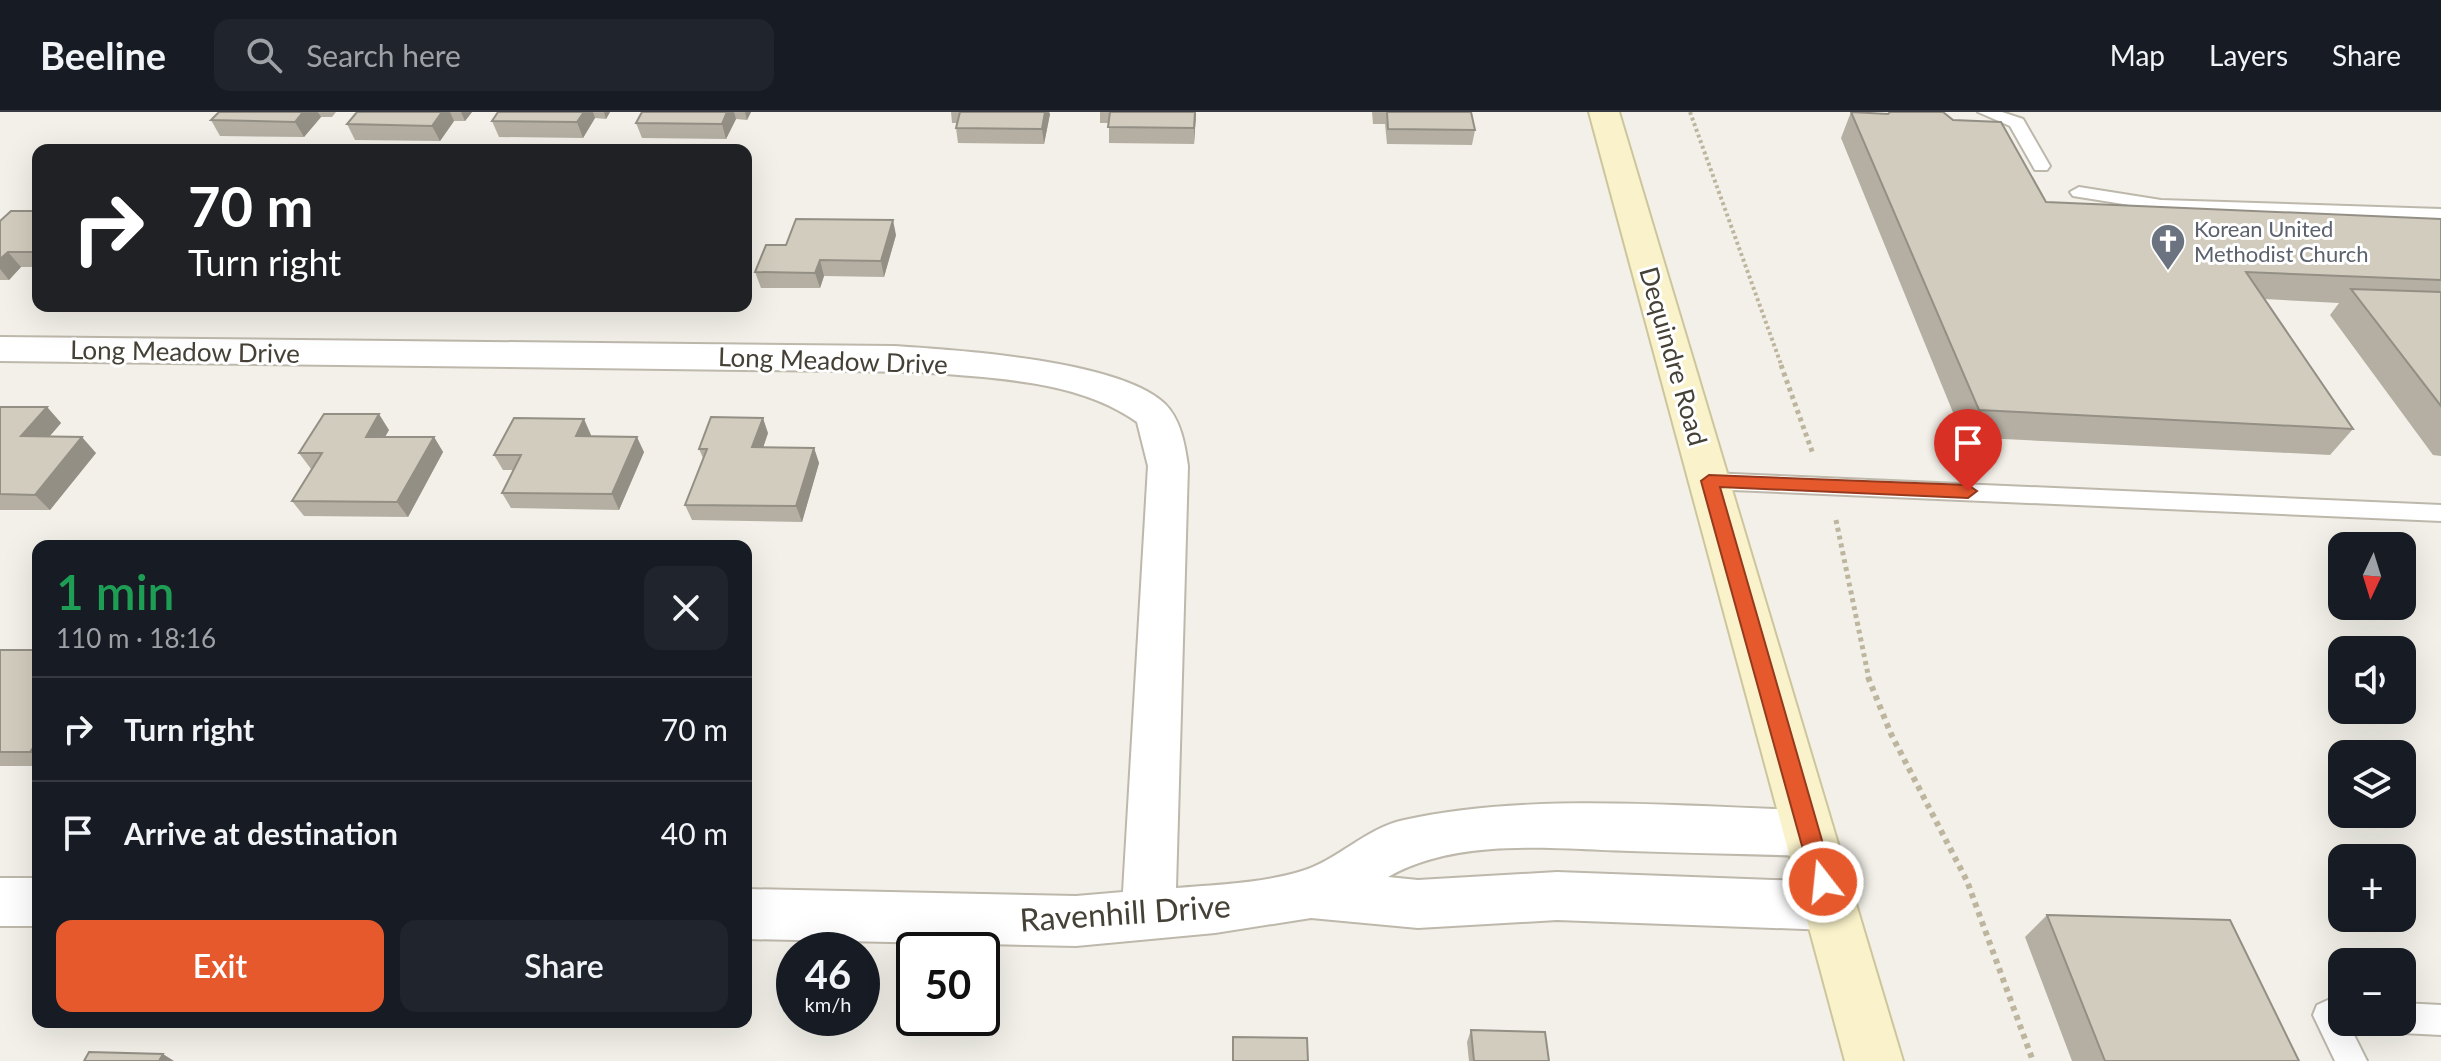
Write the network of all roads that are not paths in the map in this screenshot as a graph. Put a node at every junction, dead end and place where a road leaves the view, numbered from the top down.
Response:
1 (1604, 112) edge
2 (1986, 112) edge
3 (2041, 166) dead end
4 (2079, 192) dead end
5 (2441, 215) edge
6 (0, 349) edge
7 (1709, 481) junction
8 (2441, 513) edge
9 (1809, 833) junction
10 (1311, 894) junction
11 (0, 902) edge
12 (32, 902) edge
13 (1830, 906) junction
14 (752, 914) edge
15 (1149, 916) junction
16 (2416, 1019) edge
17 (2441, 1020) edge
18 (2338, 1036) edge
19 (1874, 1061) edge
20 (2351, 1061) edge

1 - 7 main road, Dequindre Road
2 - 3 lane
4 - 5 lane
6 - 15 street, Long Meadow Drive
7 - 8 lane
7 - 9 main road, Dequindre Road
9 - 10 street, Ravenhill Drive
9 - 13 main road, Dequindre Road
10 - 13 street, Ravenhill Drive
10 - 15 street, Ravenhill Drive
11 - 12 street
13 - 19 main road, Dequindre Road
14 - 15 street, Ravenhill Drive
16 - 17 lane
18 - 20 lane

